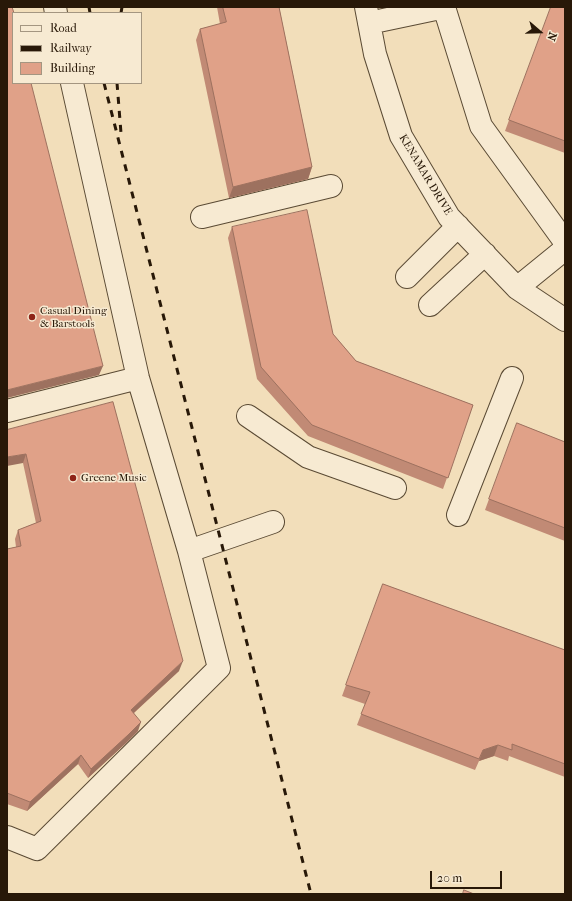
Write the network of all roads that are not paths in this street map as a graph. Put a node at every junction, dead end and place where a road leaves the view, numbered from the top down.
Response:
1 (445, 7) edge
2 (367, 15) edge
3 (72, 84) edge
4 (331, 186) dead end
5 (202, 217) dead end
6 (458, 226) junction
7 (565, 242) edge
8 (565, 249) edge
9 (485, 254) junction
10 (407, 277) dead end
11 (517, 288) junction
12 (430, 305) dead end
13 (565, 320) edge
14 (138, 378) junction
15 (512, 378) dead end
16 (7, 411) edge
17 (248, 416) dead end
18 (395, 488) dead end
19 (458, 516) dead end
20 (273, 522) dead end
21 (189, 551) junction
22 (7, 837) edge

1 - 2 street
1 - 7 street
2 - 6 street, KENAMAR DRIVE
3 - 14 street
4 - 5 street
6 - 9 street, KENAMAR DRIVE
6 - 10 street
8 - 11 street
9 - 11 street, KENAMAR DRIVE
9 - 12 street
11 - 13 street, KENAMAR DRIVE
14 - 16 street
14 - 21 street
15 - 19 street
17 - 18 street
20 - 21 street
21 - 22 street

